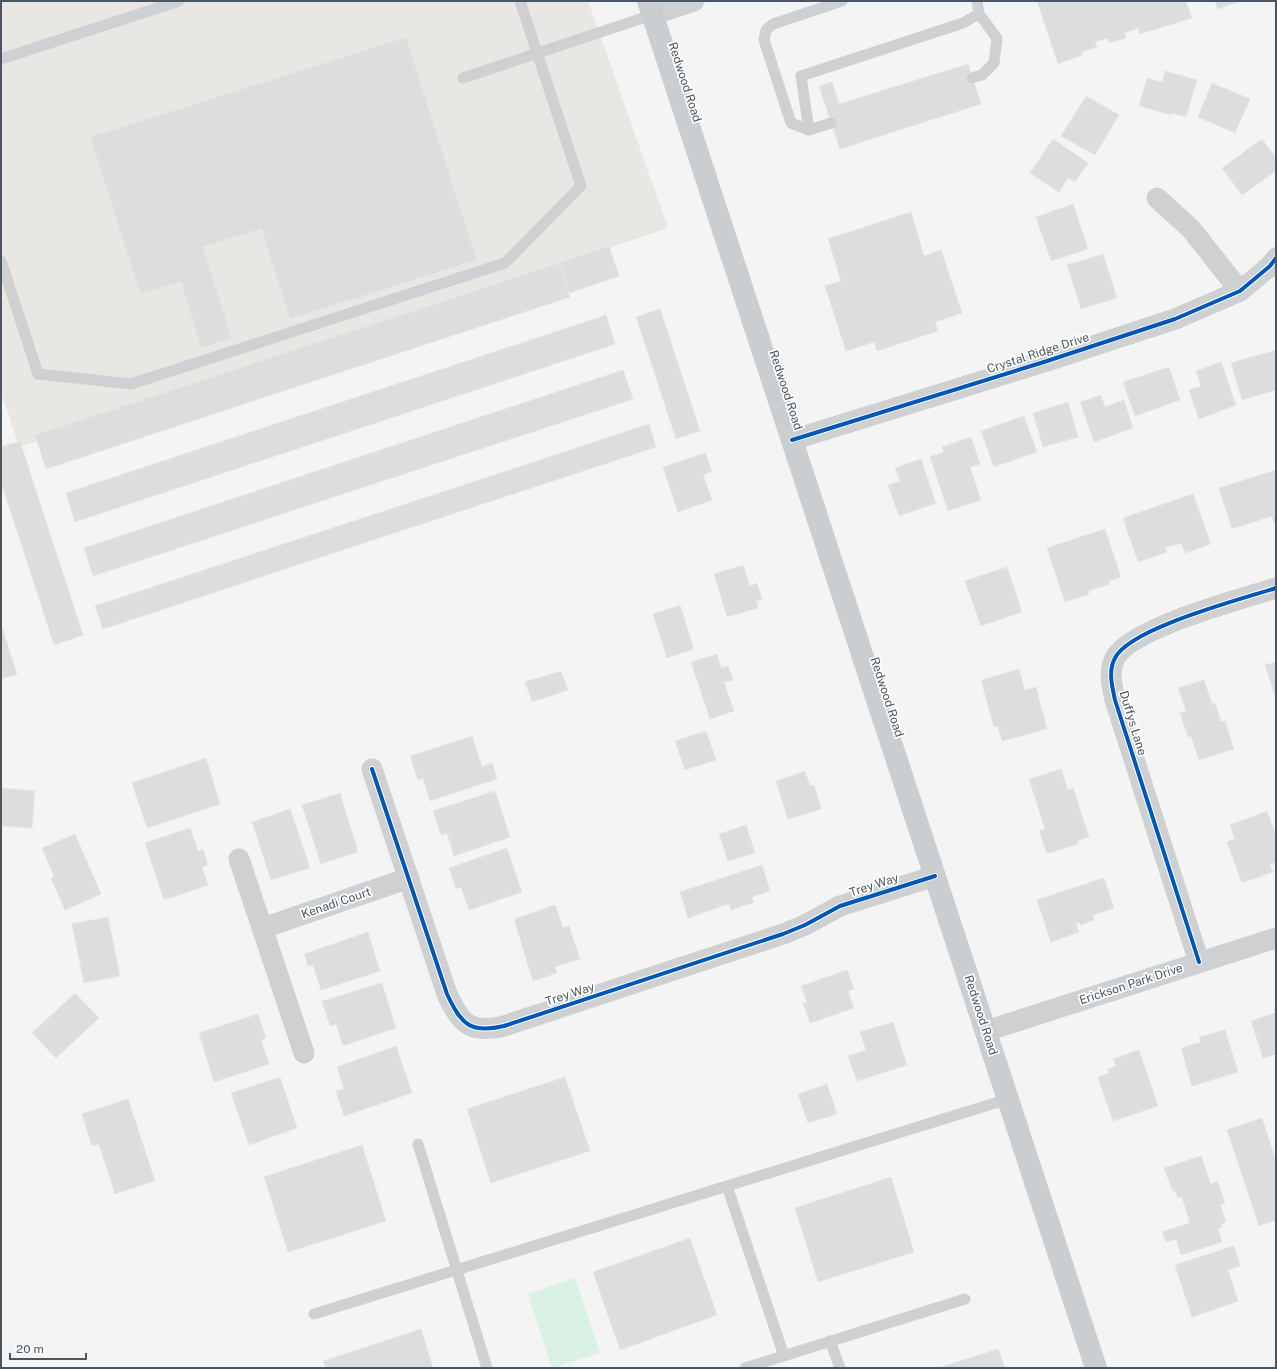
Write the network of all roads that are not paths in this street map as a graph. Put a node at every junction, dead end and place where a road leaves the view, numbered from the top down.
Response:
1 (179, 1) edge
2 (520, 1) edge
3 (694, 1) edge
4 (842, 1) edge
5 (977, 1) edge
6 (650, 8) edge
7 (978, 14) junction
8 (538, 54) junction
9 (1, 59) edge
10 (463, 78) dead end
11 (972, 78) dead end
12 (831, 123) dead end
13 (809, 130) junction
14 (1157, 198) dead end
15 (1276, 258) edge
16 (1, 261) edge
17 (1240, 291) junction
18 (792, 440) junction
19 (1276, 588) edge
20 (372, 768) dead end
21 (240, 859) dead end
22 (935, 876) junction
23 (409, 878) junction
24 (263, 928) junction
25 (1276, 938) edge
26 (1199, 962) junction
27 (986, 1030) junction
28 (304, 1053) dead end
29 (1008, 1099) junction
30 (418, 1144) dead end
31 (727, 1186) junction
32 (456, 1270) junction
33 (964, 1299) dead end
34 (314, 1314) dead end
35 (830, 1341) junction
36 (784, 1356) junction
37 (487, 1368) edge
38 (745, 1368) edge
39 (840, 1368) edge
40 (1096, 1368) edge

1 - 9 lane
2 - 8 lane
3 - 6 street
4 - 13 lane
5 - 7 lane
6 - 8 lane
6 - 18 main road, Redwood Road
7 - 11 lane
7 - 13 lane
8 - 10 lane
8 - 16 lane
12 - 13 lane
14 - 17 street
15 - 17 street, Crystal Ridge Drive
17 - 18 street, Crystal Ridge Drive
18 - 22 main road, Redwood Road
19 - 26 street, Duffys Lane
20 - 23 street, Trey Way
21 - 24 street
22 - 23 street, Trey Way
22 - 27 main road, Redwood Road
23 - 24 street, Kenadi Court
24 - 28 street
25 - 26 street, Erickson Park Drive
26 - 27 street, Erickson Park Drive
27 - 29 main road, Redwood Road
29 - 31 lane
29 - 40 main road, Redwood Road
30 - 32 lane
31 - 32 lane
31 - 36 lane
32 - 34 lane
32 - 37 lane
33 - 35 lane
35 - 36 lane
35 - 39 lane
36 - 38 lane

